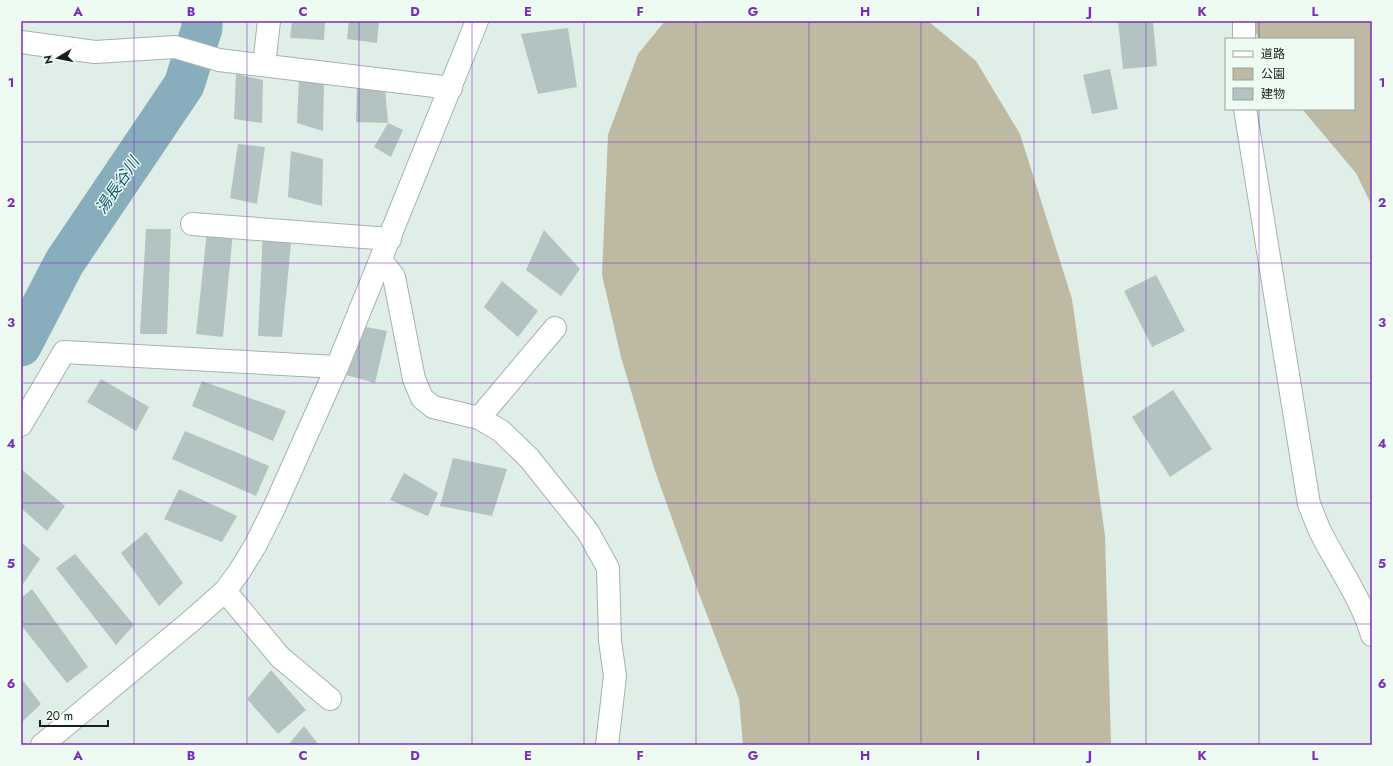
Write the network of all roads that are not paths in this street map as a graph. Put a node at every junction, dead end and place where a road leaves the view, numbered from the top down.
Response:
1 (269, 21) edge
2 (477, 21) edge
3 (1244, 21) edge
4 (1244, 38) edge
5 (21, 42) edge
6 (264, 65) junction
7 (451, 88) junction
8 (1245, 110) edge
9 (192, 224) dead end
10 (390, 239) junction
11 (381, 260) junction
12 (555, 328) dead end
13 (337, 366) junction
14 (479, 418) junction
15 (21, 425) edge
16 (225, 591) junction
17 (1372, 635) edge
18 (330, 699) dead end
19 (42, 745) edge
20 (607, 745) edge

1 - 6 street
2 - 7 street
3 - 4 street
5 - 6 street
6 - 7 street
7 - 10 street
8 - 17 street
9 - 10 street
10 - 11 street
11 - 13 street
11 - 14 street
12 - 14 street
13 - 15 street
13 - 16 street
14 - 20 street
16 - 18 street
16 - 19 street

